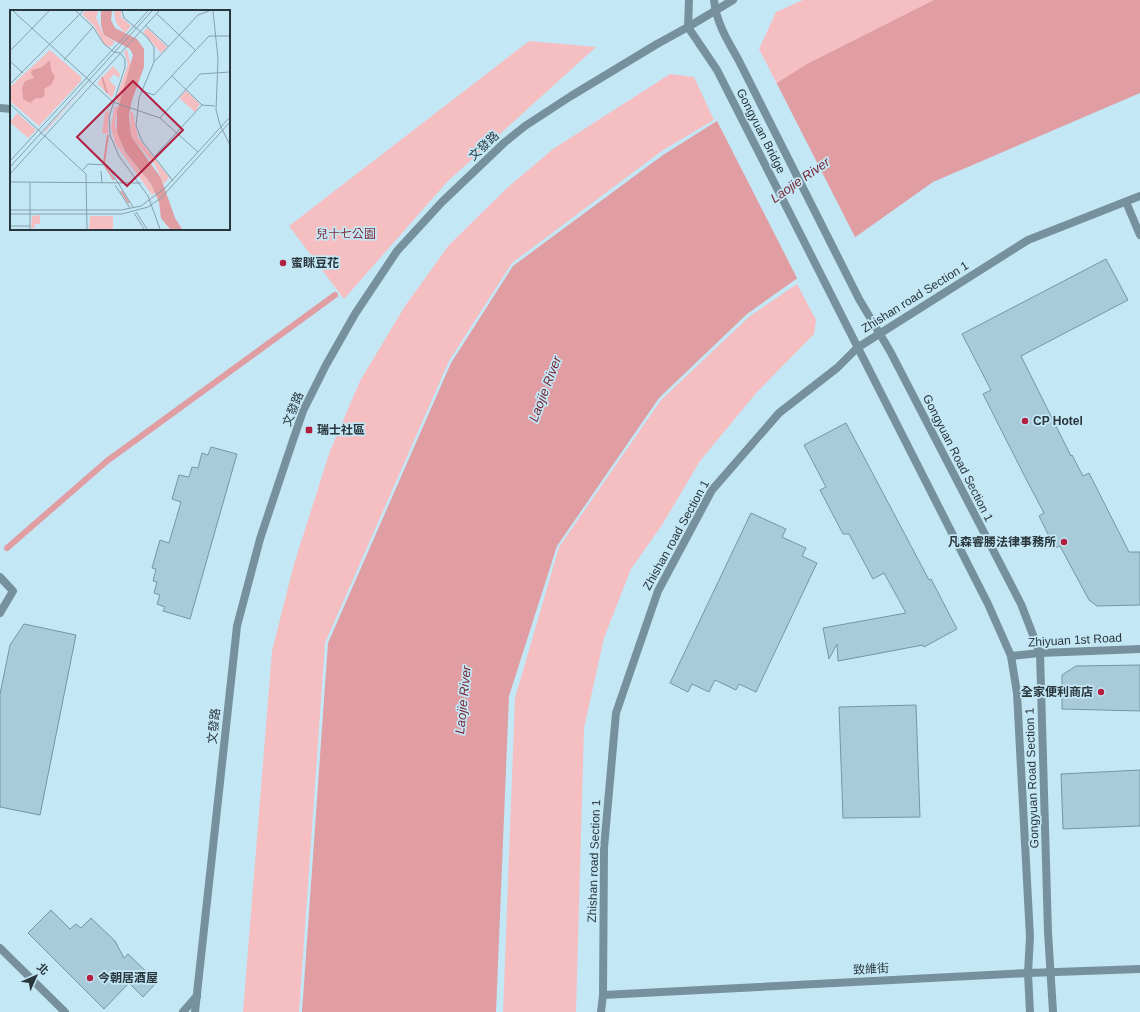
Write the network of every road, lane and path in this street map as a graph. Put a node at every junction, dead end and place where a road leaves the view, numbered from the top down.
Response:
1 (689, 0) edge
2 (714, 0) edge
3 (734, 0) edge
4 (715, 12) junction
5 (688, 27) junction
6 (0, 108) edge
7 (10, 109) edge
8 (1140, 196) edge
9 (1126, 202) junction
10 (1140, 235) edge
11 (859, 299) joint
12 (838, 309) joint
13 (880, 333) junction
14 (858, 348) junction
15 (0, 577) edge
16 (0, 613) edge
17 (1140, 649) edge
18 (1040, 653) junction
19 (1011, 656) junction
20 (0, 948) edge
21 (1140, 969) edge
22 (1028, 973) junction
23 (1051, 973) junction
24 (198, 995) junction
25 (603, 995) junction
26 (65, 1012) edge
27 (183, 1012) edge
28 (195, 1012) edge
29 (601, 1012) edge
30 (1030, 1012) edge
31 (1053, 1012) edge

1 - 5 street
2 - 4 street
3 - 4 street, 文發路
4 - 5 street, 文發路
4 - 11 street, Gongyuan Bridge
5 - 12 street, Gongyuan Bridge
5 - 24 street, 文發路
6 - 7 street
8 - 9 street, Zhishan road Section 1
9 - 10 street
9 - 13 street, Zhishan road Section 1
11 - 13 street, Gongyuan Road Section 1
12 - 14 street, Gongyuan Road Section 1
13 - 14 street, Zhishan road Section 1
13 - 18 street, Gongyuan Road Section 1
14 - 19 street, Gongyuan Road Section 1
14 - 25 street, Zhishan road Section 1
15 - 16 street
17 - 18 street, Zhiyuan 1st Road
18 - 19 street, Zhiyuan 1st Road
18 - 23 street, Gongyuan Road Section 1
19 - 22 street, Gongyuan Road Section 1
20 - 26 street
21 - 23 street, 致維街
22 - 23 street, 致維街
22 - 25 street, 致維街
22 - 30 street, Gongyuan Road Section 1
23 - 31 street, Gongyuan Road Section 1
24 - 27 street
24 - 28 street, 文發路
25 - 29 street, Zhishan road Section 1

